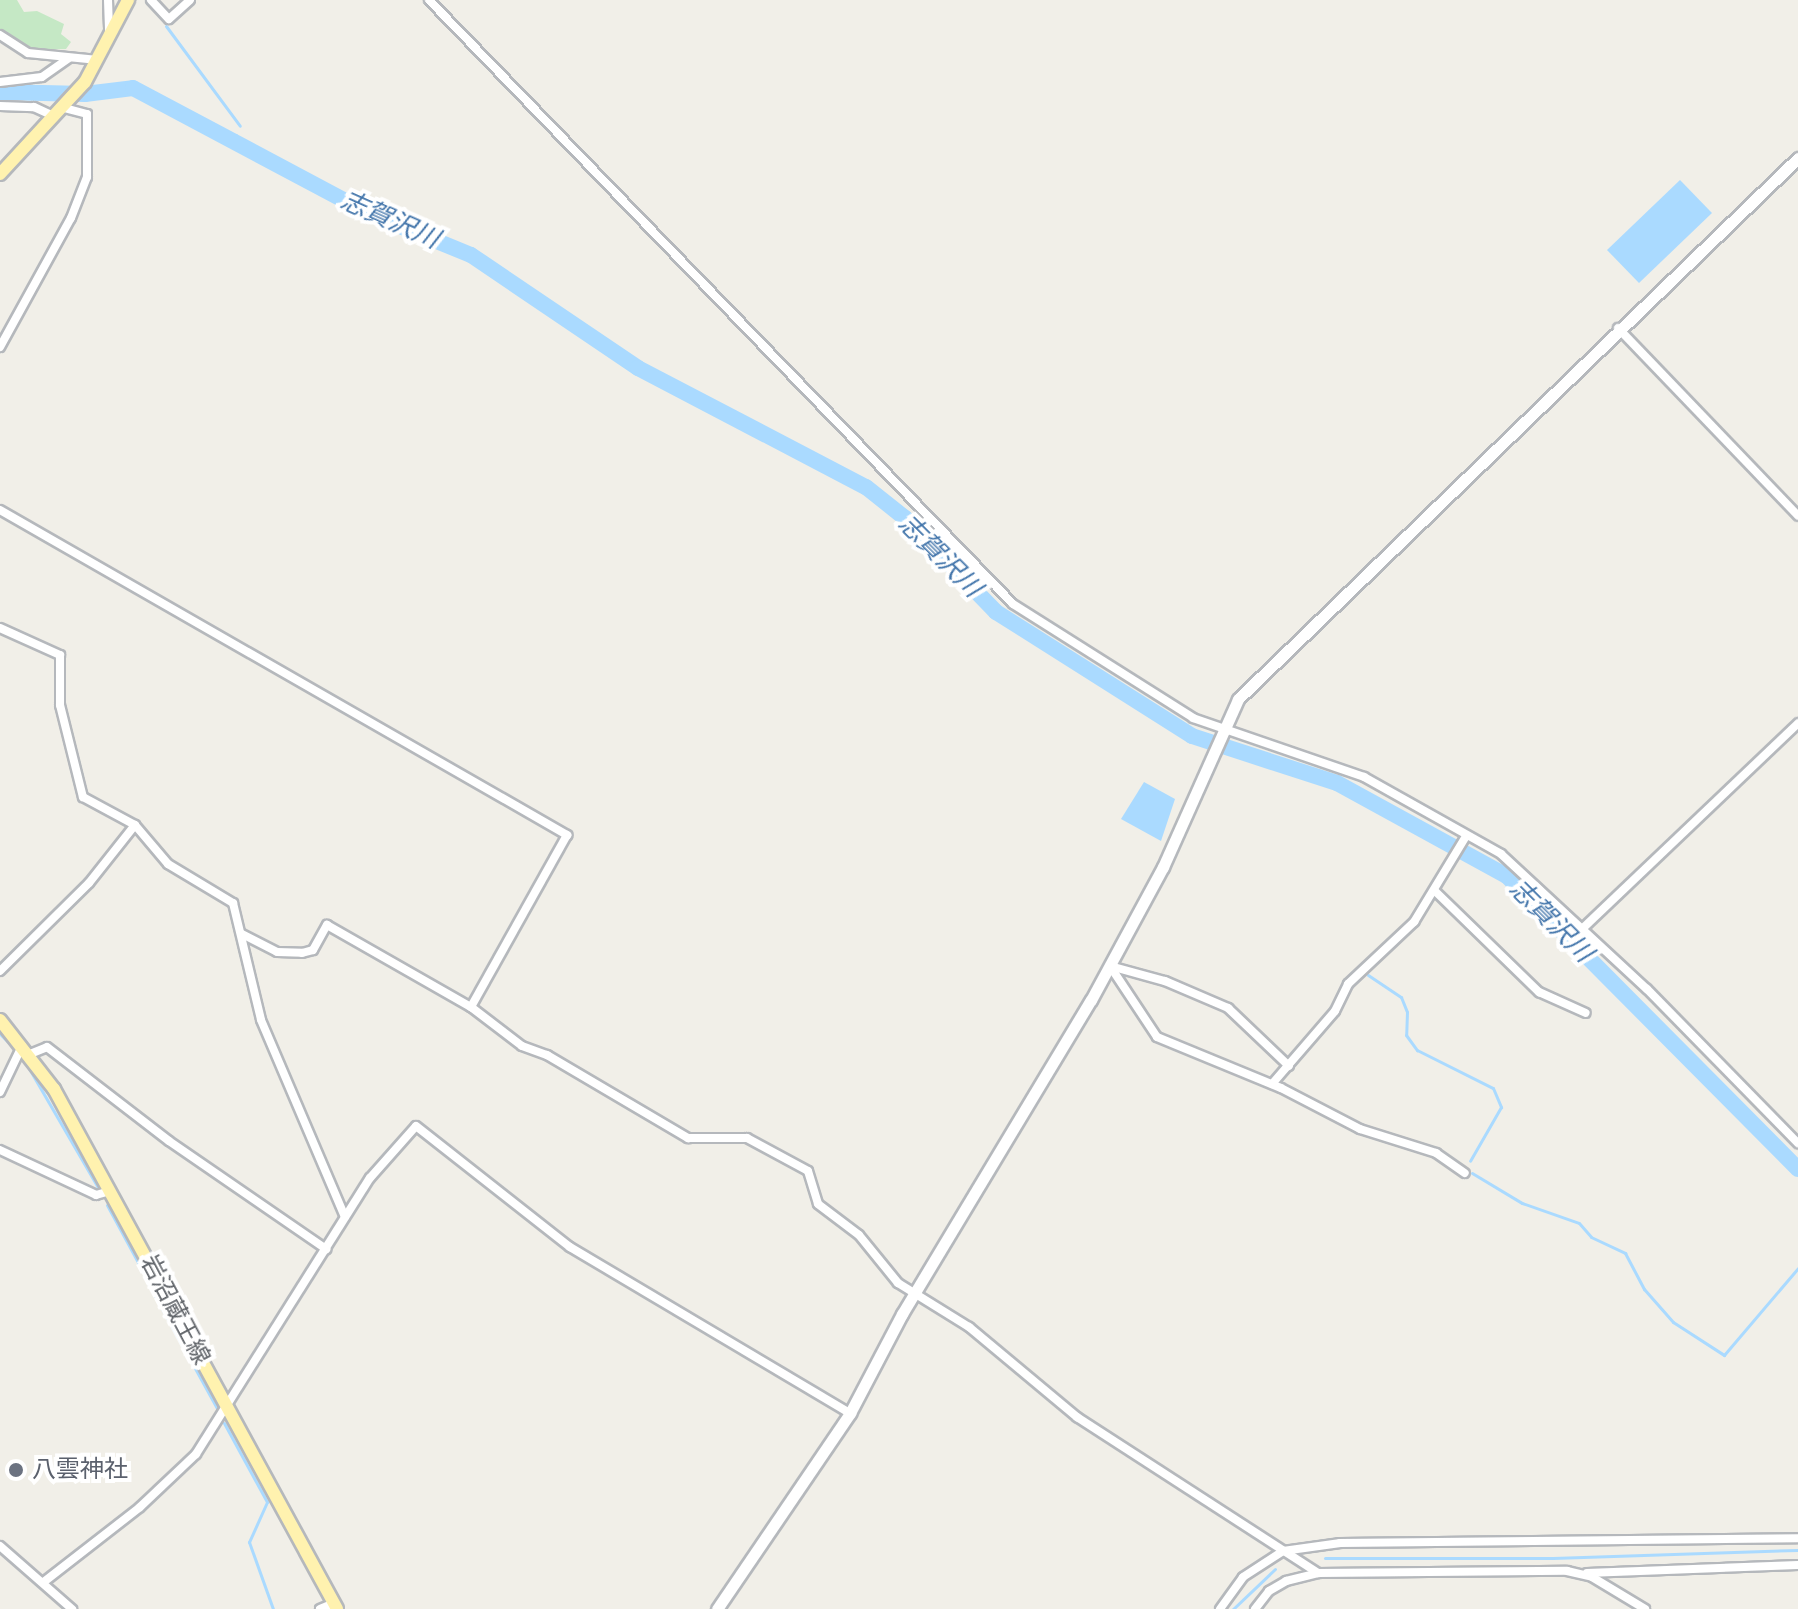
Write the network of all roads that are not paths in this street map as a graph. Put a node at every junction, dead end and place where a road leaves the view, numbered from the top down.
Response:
1 (108, 0) edge
2 (128, 0) edge
3 (151, 0) edge
4 (190, 0) edge
5 (429, 0) edge
6 (0, 35) edge
7 (110, 38) junction
8 (69, 58) junction
9 (98, 62) junction
10 (0, 82) edge
11 (0, 106) edge
12 (63, 109) junction
13 (1798, 158) edge
14 (0, 174) edge
15 (1618, 328) junction
16 (0, 347) edge
17 (0, 510) edge
18 (1798, 516) edge
19 (0, 628) edge
20 (1798, 723) edge
21 (1221, 732) junction
22 (135, 825) junction
23 (1466, 836) junction
24 (1436, 892) junction
25 (1581, 930) junction
26 (242, 934) junction
27 (1110, 966) junction
28 (0, 971) edge
29 (471, 1007) junction
30 (1586, 1013) dead end
31 (0, 1020) edge
32 (26, 1050) junction
33 (1289, 1066) junction
34 (1272, 1084) junction
35 (0, 1092) edge
36 (1798, 1143) edge
37 (0, 1150) edge
38 (1465, 1173) dead end
39 (110, 1191) junction
40 (345, 1217) junction
41 (326, 1249) junction
42 (914, 1294) junction
43 (228, 1408) junction
44 (850, 1413) junction
45 (1798, 1538) edge
46 (0, 1546) edge
47 (1283, 1551) junction
48 (1798, 1565) edge
49 (1318, 1573) junction
50 (1584, 1574) junction
51 (45, 1581) junction
52 (335, 1606) edge
53 (72, 1609) edge
54 (320, 1609) edge
55 (717, 1609) edge
56 (1220, 1609) edge
57 (1255, 1609) edge
58 (1645, 1609) edge

1 - 7 street
2 - 7 main road
3 - 4 street
5 - 21 street
6 - 8 street
7 - 9 main road
8 - 9 street
8 - 10 street
9 - 12 main road
11 - 12 street
12 - 14 main road
12 - 16 street
13 - 15 street
15 - 18 street
15 - 21 street
17 - 29 street
19 - 22 street
20 - 25 street
21 - 23 street
21 - 27 street
22 - 26 street
22 - 28 street
23 - 24 street
23 - 25 street
24 - 30 street
24 - 33 street
25 - 36 street
26 - 29 street
26 - 40 street
27 - 33 street
27 - 34 street
27 - 42 street
29 - 42 street
31 - 32 main road, 岩沼蔵王線
32 - 35 street
32 - 39 main road, 岩沼蔵王線
32 - 41 street
33 - 34 street
34 - 38 street
37 - 39 street
39 - 43 main road, 岩沼蔵王線
40 - 41 street
40 - 44 street
41 - 43 street
42 - 44 street
42 - 47 street
43 - 51 street
43 - 52 main road, 岩沼蔵王線
44 - 55 street
45 - 47 street
46 - 51 street
47 - 49 street
47 - 56 street
48 - 50 street
49 - 50 street
49 - 57 street
50 - 58 street
51 - 53 street
52 - 54 street

